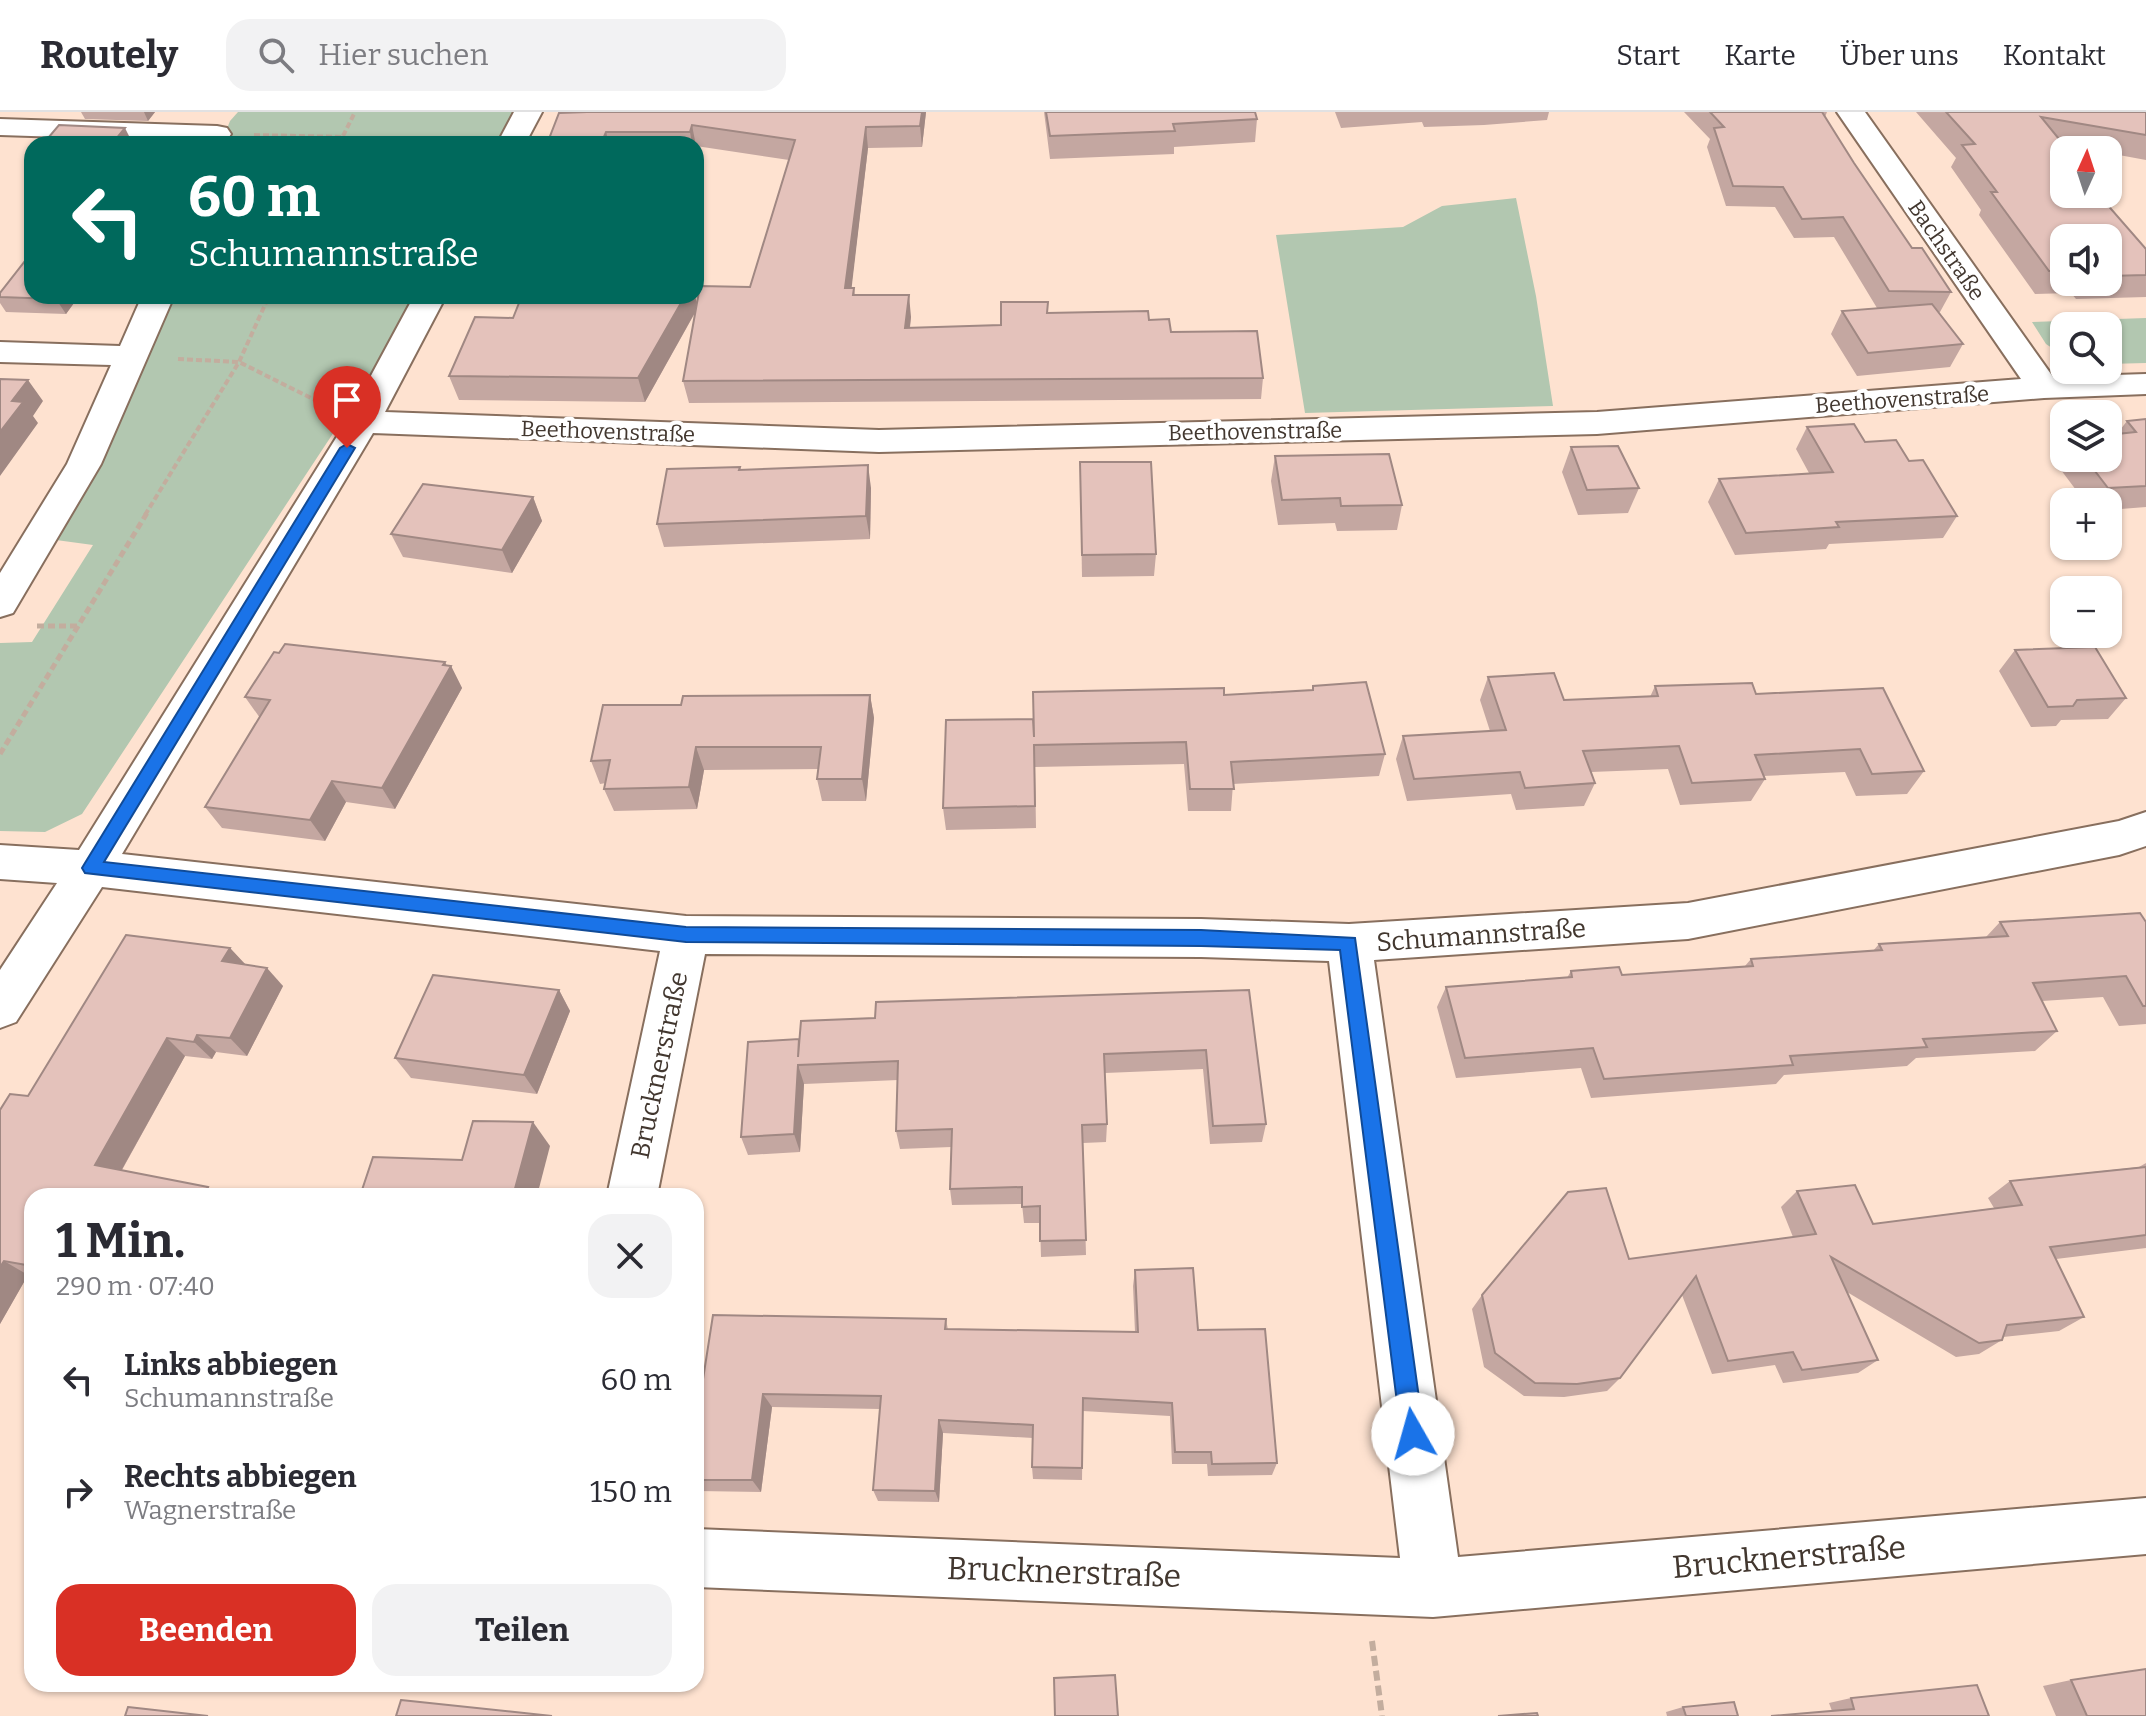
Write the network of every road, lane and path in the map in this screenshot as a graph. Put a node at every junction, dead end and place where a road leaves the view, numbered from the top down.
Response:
1 (355, 112) edge
2 (528, 112) edge
3 (1851, 112) edge
4 (0, 127) edge
5 (219, 130) edge
6 (325, 136) edge
7 (343, 136) edge
8 (515, 136) edge
9 (155, 304) edge
10 (265, 304) edge
11 (426, 304) edge
12 (0, 352) edge
13 (134, 356) junction
14 (239, 362) junction
15 (2146, 384) edge
16 (2044, 388) junction
17 (363, 422) junction
18 (0, 604) edge
19 (0, 754) edge
20 (2137, 844) edge
21 (0, 862) edge
22 (91, 868) junction
23 (686, 935) junction
24 (1349, 943) junction
25 (0, 1008) edge
26 (634, 1188) edge
27 (2146, 1526) edge
28 (704, 1558) edge
29 (1365, 1584) junction
30 (1433, 1588) junction
31 (1382, 1716) edge

1 - 7 path
2 - 8 street
3 - 16 street, Bachstraße
4 - 5 street
5 - 6 path
9 - 13 street
10 - 14 path
11 - 17 street
12 - 13 street
13 - 14 path
13 - 18 street
14 - 17 path
14 - 19 path
15 - 16 street, Beethovenstraße
16 - 17 street, Beethovenstraße
17 - 22 street
20 - 24 street, Schumannstraße
21 - 22 street, Schumannstraße
22 - 23 street, Schumannstraße
22 - 25 street
23 - 24 street, Schumannstraße
23 - 26 street, Brucknerstraße
24 - 30 street
27 - 30 street, Brucknerstraße
28 - 29 street, Brucknerstraße
29 - 30 street, Brucknerstraße
29 - 31 path

